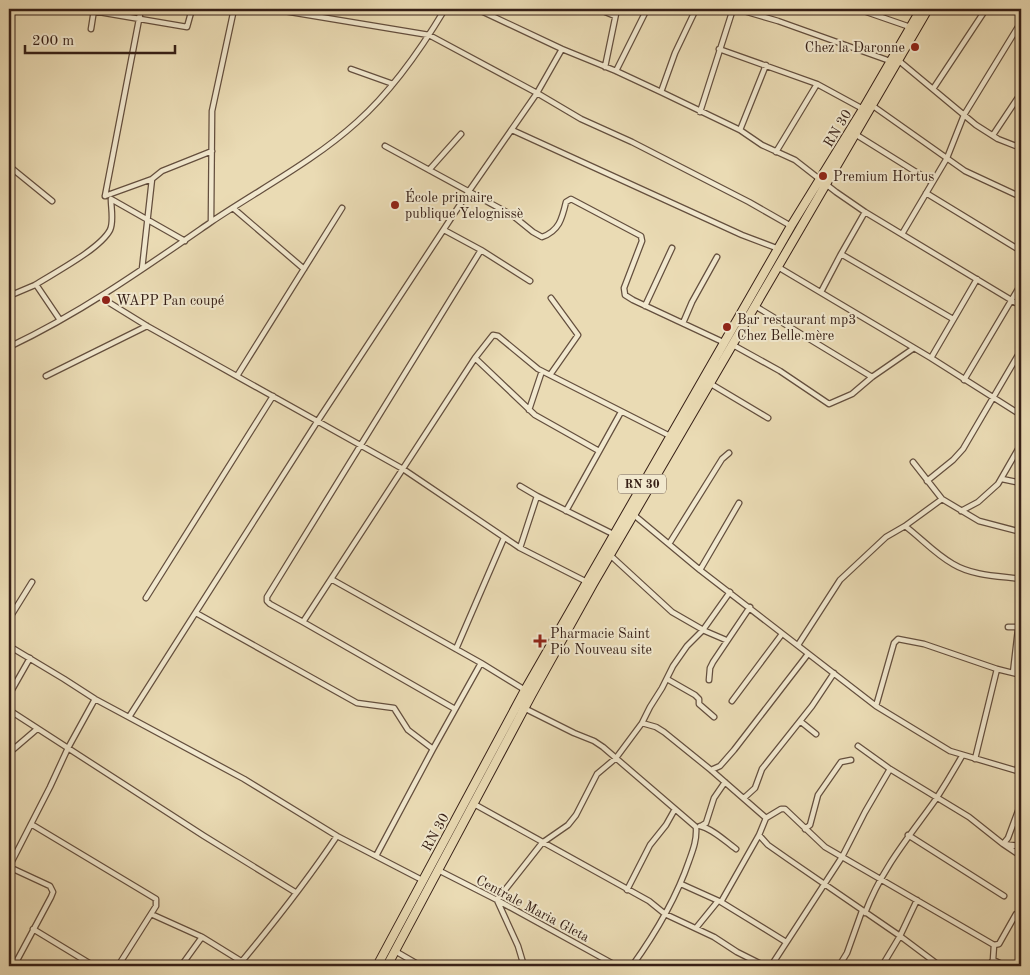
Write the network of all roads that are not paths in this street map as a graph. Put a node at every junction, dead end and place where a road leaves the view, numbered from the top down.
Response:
1 (141, 9) edge
2 (192, 9) edge
3 (234, 9) edge
4 (272, 9) edge
5 (445, 9) edge
6 (477, 9) edge
7 (598, 9) edge
8 (617, 9) edge
9 (647, 9) edge
10 (696, 9) edge
11 (733, 9) edge
12 (737, 9) edge
13 (858, 9) edge
14 (921, 9) edge
15 (928, 9) edge
16 (986, 9) edge
17 (94, 10) edge
18 (615, 16) junction
19 (139, 18) junction
20 (1021, 22) edge
21 (910, 27) junction
22 (91, 29) dead end
23 (429, 35) junction
24 (562, 49) junction
25 (719, 50) junction
26 (894, 61) junction
27 (766, 65) junction
28 (605, 67) junction
29 (351, 69) dead end
30 (616, 71) junction
31 (393, 84) junction
32 (818, 84) junction
33 (933, 89) junction
34 (661, 92) junction
35 (538, 93) junction
36 (1021, 93) edge
37 (873, 106) junction
38 (863, 109) junction
39 (700, 112) junction
40 (964, 115) junction
41 (512, 130) junction
42 (740, 130) junction
43 (461, 134) dead end
44 (855, 134) junction
45 (993, 135) junction
46 (385, 146) dead end
47 (1021, 148) edge
48 (212, 150) junction
49 (776, 152) junction
50 (947, 158) junction
51 (9, 166) edge
52 (429, 170) junction
53 (152, 180) junction
54 (823, 182) junction
55 (932, 182) junction
56 (469, 191) junction
57 (926, 193) junction
58 (105, 196) junction
59 (1021, 197) edge
60 (111, 199) junction
61 (52, 200) dead end
62 (233, 208) junction
63 (342, 208) dead end
64 (865, 212) junction
65 (146, 219) junction
66 (211, 222) junction
67 (792, 226) junction
68 (444, 230) junction
69 (902, 234) junction
70 (185, 241) junction
71 (672, 248) dead end
72 (779, 249) junction
73 (481, 250) junction
74 (1021, 251) edge
75 (841, 254) junction
76 (717, 257) dead end
77 (778, 267) junction
78 (142, 269) junction
79 (304, 269) junction
80 (977, 279) junction
81 (530, 281) dead end
82 (1021, 284) edge
83 (35, 285) junction
84 (821, 292) junction
85 (9, 296) edge
86 (100, 297) junction
87 (551, 298) dead end
88 (1011, 300) junction
89 (645, 306) junction
90 (756, 306) junction
91 (1021, 306) edge
92 (953, 319) junction
93 (60, 320) junction
94 (683, 323) junction
95 (147, 326) junction
96 (729, 344) junction
97 (9, 346) edge
98 (914, 348) junction
99 (1021, 350) edge
100 (475, 358) junction
101 (931, 358) junction
102 (542, 371) junction
103 (550, 375) junction
104 (46, 376) dead end
105 (237, 376) junction
106 (872, 377) junction
107 (964, 380) junction
108 (711, 384) junction
109 (272, 396) junction
110 (992, 397) junction
111 (529, 410) junction
112 (621, 412) junction
113 (1021, 415) edge
114 (768, 418) dead end
115 (317, 422) junction
116 (670, 436) junction
117 (1021, 444) edge
118 (361, 446) junction
119 (599, 451) junction
120 (729, 453) dead end
121 (913, 462) dead end
122 (403, 469) junction
123 (1002, 479) junction
124 (927, 481) junction
125 (1021, 483) edge
126 (520, 486) dead end
127 (537, 496) junction
128 (942, 500) junction
129 (739, 503) dead end
130 (566, 511) junction
131 (962, 511) junction
132 (634, 515) junction
133 (905, 526) junction
134 (1021, 532) edge
135 (613, 534) junction
136 (504, 538) junction
137 (669, 544) junction
138 (520, 548) junction
139 (610, 555) junction
140 (700, 570) junction
141 (331, 579) junction
142 (1021, 579) edge
143 (32, 582) dead end
144 (587, 582) junction
145 (730, 592) junction
146 (146, 598) dead end
147 (1021, 604) edge
148 (750, 607) junction
149 (196, 613) junction
150 (9, 619) edge
151 (303, 622) junction
152 (1020, 624) edge
153 (1008, 627) dead end
154 (703, 630) junction
155 (1020, 633) edge
156 (782, 634) junction
157 (726, 640) junction
158 (798, 645) junction
159 (9, 646) edge
160 (456, 649) junction
161 (808, 654) junction
162 (30, 658) junction
163 (481, 663) junction
164 (997, 670) junction
165 (1013, 673) junction
166 (834, 674) junction
167 (1021, 675) edge
168 (667, 679) junction
169 (709, 680) dead end
170 (524, 690) junction
171 (9, 695) edge
172 (95, 699) junction
173 (732, 701) dead end
174 (876, 706) junction
175 (524, 708) junction
176 (455, 709) junction
177 (9, 710) edge
178 (129, 717) junction
179 (714, 718) dead end
180 (800, 722) junction
181 (642, 724) junction
182 (38, 729) junction
183 (816, 734) dead end
184 (858, 746) dead end
185 (68, 748) junction
186 (433, 749) junction
187 (9, 753) edge
188 (1021, 755) edge
189 (962, 756) junction
190 (616, 758) junction
191 (975, 759) junction
192 (851, 760) dead end
193 (890, 769) junction
194 (711, 770) junction
195 (1019, 771) edge
196 (725, 782) junction
197 (937, 797) junction
198 (744, 798) junction
199 (1021, 803) edge
200 (474, 804) junction
201 (675, 809) junction
202 (766, 818) junction
203 (31, 824) junction
204 (698, 827) junction
205 (805, 829) junction
206 (759, 835) junction
207 (908, 835) junction
208 (337, 836) junction
209 (542, 843) junction
210 (1003, 844) junction
211 (1021, 846) edge
212 (736, 849) dead end
213 (376, 856) junction
214 (1021, 856) edge
215 (842, 857) junction
216 (9, 867) edge
217 (438, 870) junction
218 (880, 878) junction
219 (426, 882) junction
220 (681, 884) junction
221 (825, 886) junction
222 (627, 890) junction
223 (295, 892) junction
224 (1004, 896) dead end
225 (497, 900) junction
226 (917, 900) junction
227 (720, 901) junction
228 (864, 912) junction
229 (1021, 912) edge
230 (151, 914) junction
231 (665, 914) junction
232 (696, 928) junction
233 (33, 929) junction
234 (900, 936) junction
235 (202, 937) junction
236 (786, 942) junction
237 (994, 945) junction
238 (395, 951) junction
239 (993, 960) junction
240 (9, 963) edge
241 (240, 964) edge
242 (934, 965) edge
243 (14, 966) edge
244 (94, 966) edge
245 (118, 966) edge
246 (181, 966) edge
247 (249, 966) edge
248 (377, 966) edge
249 (387, 966) edge
250 (420, 966) edge
251 (524, 966) edge
252 (617, 966) edge
253 (632, 966) edge
254 (765, 966) edge
255 (771, 966) edge
256 (839, 966) edge
257 (882, 966) edge
258 (940, 966) edge
259 (989, 966) edge
260 (1006, 966) edge

1 - 19 street
2 - 19 street
3 - 48 street
4 - 23 street
5 - 23 street
6 - 24 street
7 - 18 street
8 - 18 street
9 - 30 street
10 - 34 street
11 - 25 street
12 - 26 street
13 - 21 street
14 - 21 main road, RN 30 / RN 30
15 - 26 main road, RN 30
16 - 33 street
17 - 19 street
17 - 22 street
18 - 28 street
19 - 58 street
20 - 40 street
21 - 26 main road, RN 30 / RN 30
23 - 31 street
23 - 35 street
24 - 28 street
24 - 35 street
25 - 27 street
25 - 39 street
26 - 33 street
26 - 37 main road, RN 30
26 - 38 main road, RN 30 / RN 30
27 - 32 street
27 - 42 street
28 - 30 street
29 - 31 street
30 - 34 street
31 - 62 street
32 - 38 street
32 - 49 street
33 - 40 street
34 - 39 street
35 - 41 street
35 - 67 street
36 - 45 street
37 - 44 main road, RN 30
37 - 50 street
38 - 54 main road, RN 30 / RN 30
39 - 42 street
40 - 45 street
40 - 50 street
41 - 56 street
41 - 72 street
42 - 49 street
43 - 52 street
44 - 54 main road, RN 30
44 - 55 street
45 - 47 street
46 - 52 street
48 - 53 street
48 - 66 street
49 - 54 street
50 - 55 street
50 - 59 street
51 - 61 street
52 - 56 street
53 - 58 street
53 - 65 street
54 - 64 street
54 - 67 main road, RN 30 / RN 30
54 - 77 main road, RN 30
55 - 57 street
56 - 68 street
56 - 89 street
57 - 69 street
57 - 74 street
58 - 60 street
60 - 65 street
60 - 83 street
62 - 66 street
62 - 79 street
63 - 79 street
64 - 69 street
64 - 75 street
65 - 70 street
65 - 78 street
66 - 70 street
67 - 72 main road, RN 30 / RN 30
68 - 73 street
68 - 115 street
69 - 80 street
70 - 78 street
71 - 89 street
72 - 96 main road, RN 30 / RN 30
73 - 81 street
73 - 118 street
75 - 84 street
75 - 92 street
76 - 94 street
77 - 84 street
77 - 90 main road, RN 30
78 - 86 street
79 - 105 street
80 - 88 street
80 - 92 street
82 - 88 street
83 - 85 street
83 - 93 street
84 - 98 street
86 - 93 street
86 - 95 street
87 - 103 street
88 - 91 street
88 - 107 street
89 - 94 street
90 - 96 main road, RN 30
90 - 106 street
92 - 101 street
93 - 97 street
94 - 96 street
95 - 104 street
95 - 105 street
96 - 106 street
96 - 108 main road, RN 30
96 - 116 main road, RN 30 / RN 30
98 - 101 street
98 - 106 street
99 - 110 street
100 - 102 street
100 - 111 street
100 - 122 street
101 - 107 street
102 - 103 street
102 - 111 street
103 - 112 street
105 - 109 street
107 - 110 street
108 - 114 street
108 - 132 main road, RN 30
109 - 115 street
109 - 146 street
110 - 113 street
110 - 124 street
111 - 119 street
112 - 116 street
112 - 119 street
115 - 118 street
115 - 149 street
116 - 135 main road, RN 30 / RN 30
117 - 123 street
118 - 122 street
118 - 151 street
119 - 130 street
120 - 137 street
121 - 124 street
122 - 136 street
122 - 141 street
123 - 125 street
123 - 131 street
124 - 128 street
126 - 127 street
127 - 130 street
127 - 138 street
128 - 131 street
128 - 133 street
129 - 140 street
130 - 135 street
131 - 134 street
132 - 137 street
132 - 139 main road, RN 30
133 - 142 street
133 - 158 street
135 - 144 main road, RN 30 / RN 30
136 - 138 street
136 - 160 street
137 - 140 street
138 - 144 street
139 - 154 street
139 - 175 main road, RN 30
140 - 145 street
141 - 151 street
141 - 160 street
143 - 150 street
144 - 170 main road, RN 30 / RN 30
145 - 148 street
145 - 154 street
147 - 152 street
148 - 156 street
148 - 157 street
149 - 178 street
149 - 186 street
151 - 176 street
152 - 153 street
152 - 155 street
154 - 157 street
154 - 168 street
155 - 165 street
156 - 158 street
156 - 173 street
157 - 169 street
158 - 161 street
159 - 162 street
160 - 163 street
161 - 166 street
161 - 194 street
162 - 171 street
162 - 172 street
163 - 170 street
163 - 176 street
164 - 165 street
164 - 174 street
164 - 191 street
165 - 167 street
166 - 174 street
166 - 180 street
168 - 179 street
168 - 181 street
170 - 219 main road, RN 30 / RN 30
172 - 178 street
172 - 185 street
174 - 189 street
175 - 190 street
175 - 200 main road, RN 30
176 - 186 street
177 - 182 street
178 - 208 street
180 - 183 street
180 - 198 street
181 - 190 street
181 - 194 street
182 - 185 street
182 - 187 street
184 - 193 street
185 - 203 street
185 - 223 street
186 - 213 street
188 - 195 street
189 - 191 street
189 - 197 street
190 - 201 street
190 - 209 street
191 - 195 street
192 - 205 street
193 - 197 street
193 - 215 street
194 - 196 street
196 - 198 street
196 - 204 street
197 - 207 street
197 - 210 street
198 - 202 street
199 - 210 street
200 - 209 street
200 - 217 main road, RN 30
201 - 204 street
201 - 222 street
202 - 205 street
202 - 206 street
203 - 216 street
203 - 230 street
204 - 212 street
204 - 220 street
205 - 215 street
206 - 221 street
206 - 227 street
207 - 218 street
207 - 224 street
208 - 213 street
208 - 223 street
209 - 222 street
209 - 225 street
210 - 211 street
210 - 214 street
213 - 219 street
215 - 218 street
215 - 221 street
216 - 233 street
217 - 219 main road, RN 30
217 - 225 street, Centrale Maria Gleta
218 - 226 street
218 - 228 street
219 - 238 main road, RN 30
219 - 248 main road, RN 30 / RN 30
220 - 227 street
220 - 231 street
221 - 228 street
221 - 236 street
222 - 231 street
223 - 241 street
225 - 251 street
225 - 252 street, Centrale Maria Gleta
226 - 234 street
226 - 237 street
227 - 232 street
227 - 236 street
228 - 234 street
228 - 256 street
229 - 237 street
230 - 235 street
230 - 245 street
231 - 232 street
231 - 253 street
232 - 254 street
233 - 243 street
233 - 244 street
234 - 242 street
234 - 257 street
235 - 241 street
235 - 246 street
236 - 255 street
237 - 239 street
238 - 249 main road, RN 30
238 - 250 street
239 - 259 street
239 - 260 street
240 - 243 street
241 - 247 street
242 - 258 street

